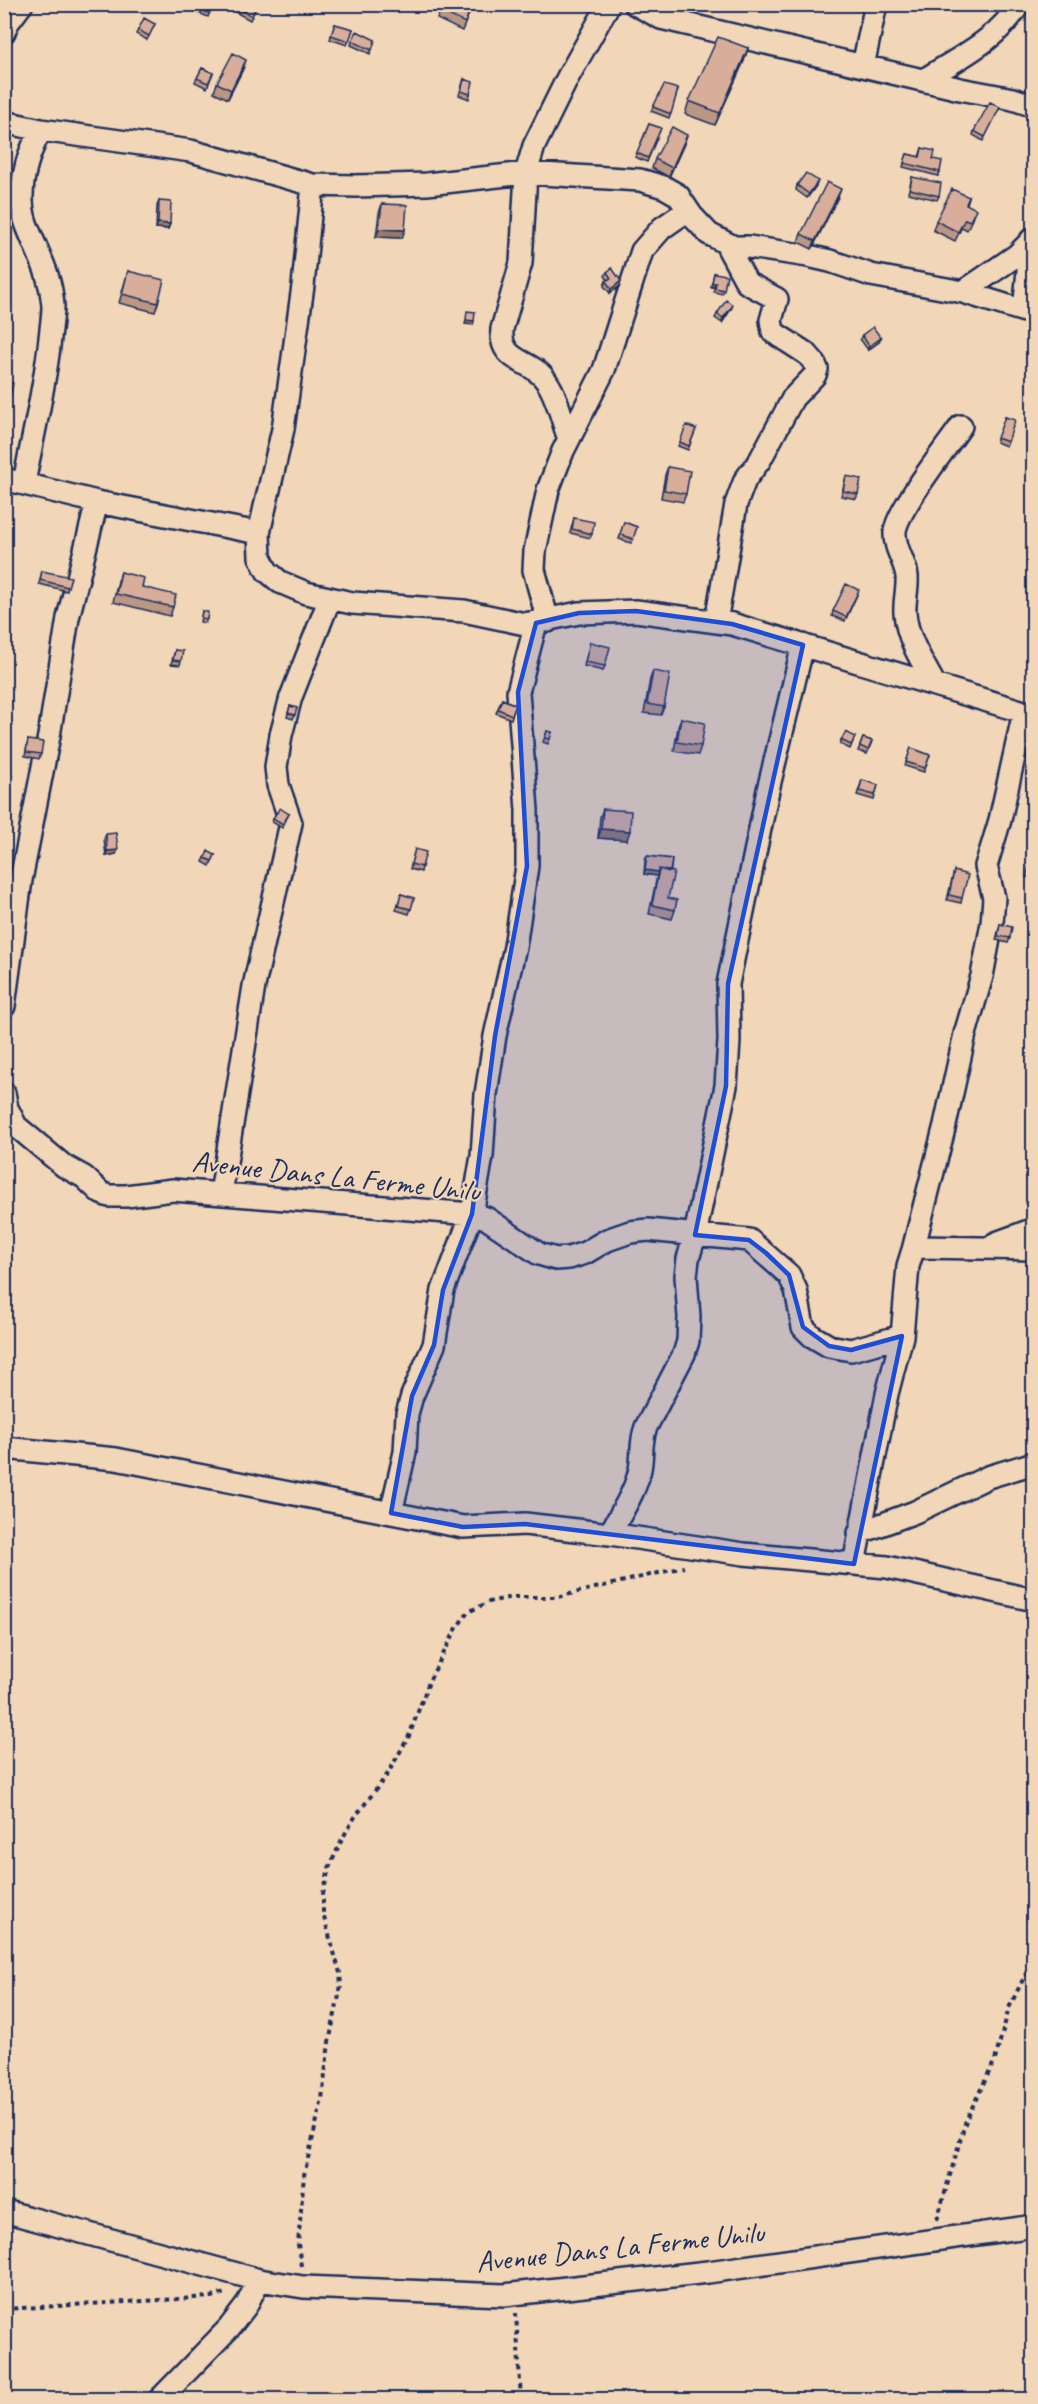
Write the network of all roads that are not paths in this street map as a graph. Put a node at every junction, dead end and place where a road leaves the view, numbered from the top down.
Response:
1 (21, 4) edge
2 (609, 4) edge
3 (635, 4) edge
4 (876, 4) edge
5 (1019, 4) edge
6 (4, 32) edge
7 (863, 66) junction
8 (924, 81) junction
9 (1034, 106) edge
10 (4, 122) edge
11 (41, 130) junction
12 (526, 173) junction
13 (313, 184) junction
14 (688, 210) junction
15 (1032, 239) edge
16 (726, 244) junction
17 (963, 292) junction
18 (1029, 312) edge
19 (960, 426) dead end
20 (569, 439) junction
21 (14, 481) edge
22 (97, 502) junction
23 (259, 533) junction
24 (330, 598) junction
25 (542, 622) junction
26 (716, 622) junction
27 (803, 645) junction
28 (935, 685) junction
29 (1029, 714) edge
30 (4, 1006) edge
31 (4, 1093) edge
32 (10, 1125) edge
33 (221, 1194) junction
34 (472, 1214) junction
35 (1034, 1229) edge
36 (695, 1235) junction
37 (1034, 1249) edge
38 (913, 1250) junction
39 (976, 1250) junction
40 (902, 1336) junction
41 (4, 1448) edge
42 (1034, 1463) edge
43 (391, 1513) junction
44 (859, 1533) junction
45 (610, 1534) junction
46 (854, 1564) junction
47 (1034, 1600) edge
48 (4, 2211) edge
49 (1034, 2226) edge
50 (252, 2278) junction
51 (159, 2400) edge

1 - 6 street
2 - 12 street
3 - 7 street
4 - 7 street
5 - 8 street
7 - 8 street
8 - 9 street
10 - 11 street
11 - 13 street
11 - 21 street
12 - 13 street
12 - 14 street
12 - 20 street
13 - 23 street
14 - 16 street
14 - 20 street
15 - 17 street
15 - 18 street
16 - 17 street
16 - 26 street
17 - 18 street
19 - 28 street
20 - 25 street
21 - 22 street
22 - 23 street
22 - 30 street
23 - 24 street
24 - 25 street
24 - 33 street
25 - 26 street
25 - 34 street
26 - 27 street
27 - 28 street
27 - 36 street
28 - 29 street
29 - 38 street
31 - 32 street
32 - 33 street, Avenue Dans La Ferme Unilu
33 - 34 street, Avenue Dans La Ferme Unilu
34 - 36 street, Avenue Dans La Ferme Unilu
34 - 43 street
35 - 39 street
36 - 40 street, Avenue Dans La Ferme Unilu
36 - 45 street
37 - 39 street
38 - 39 street
38 - 40 street
40 - 44 street
41 - 43 street
42 - 44 street
43 - 45 street
44 - 46 street
45 - 46 street
46 - 47 street
48 - 50 street, Avenue Dans La Ferme Unilu
49 - 50 street, Avenue Dans La Ferme Unilu
50 - 51 street

